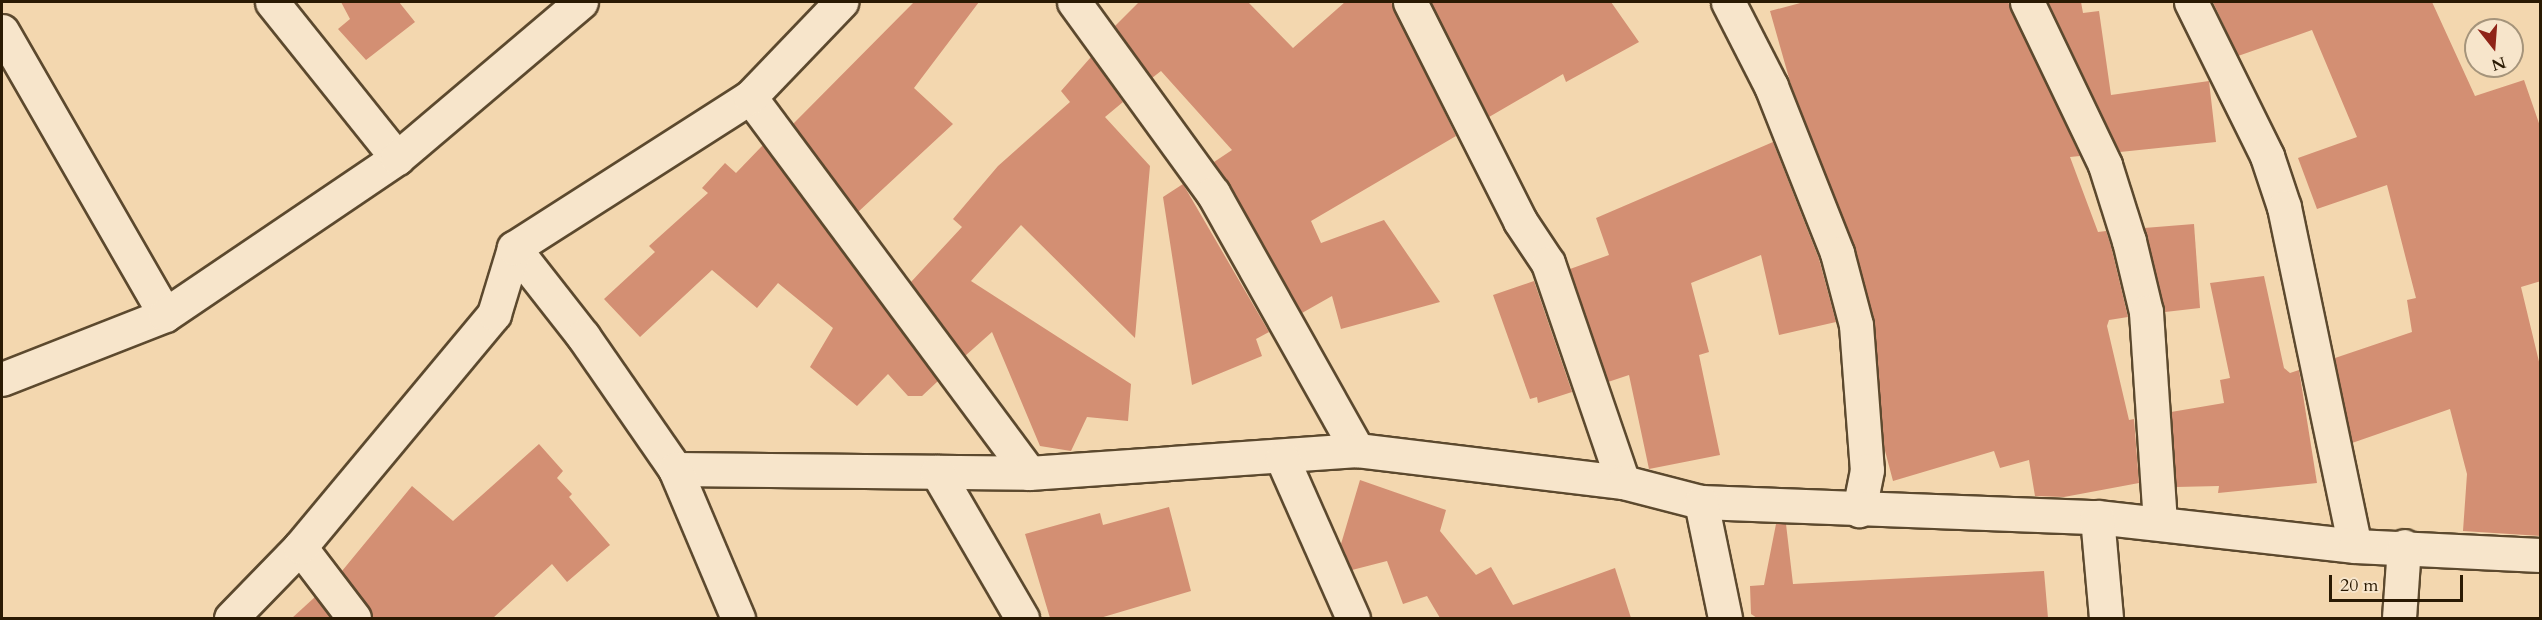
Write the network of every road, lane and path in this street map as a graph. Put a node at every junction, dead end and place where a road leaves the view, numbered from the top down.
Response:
1 (272, 2) edge
2 (581, 2) edge
3 (841, 2) edge
4 (1074, 2) edge
5 (1410, 2) edge
6 (1728, 2) edge
7 (2028, 2) edge
8 (2191, 2) edge
9 (2, 31) edge
10 (750, 97) junction
11 (397, 158) junction
12 (514, 248) junction
13 (165, 315) junction
14 (2, 379) edge
15 (1357, 450) junction
16 (1282, 458) junction
17 (675, 469) junction
18 (937, 472) junction
19 (1029, 473) junction
20 (1623, 482) junction
21 (1701, 502) junction
22 (1859, 510) junction
23 (2097, 517) junction
24 (2160, 522) junction
25 (2355, 546) junction
26 (2404, 546) junction
27 (300, 547) junction
28 (2541, 555) edge
29 (231, 618) edge
30 (354, 618) edge
31 (738, 618) edge
32 (1022, 618) edge
33 (1353, 618) edge
34 (1725, 618) edge
35 (2106, 618) edge
36 (2398, 618) edge

1 - 11 street
2 - 11 street
3 - 10 street
4 - 15 street
5 - 20 street
6 - 22 street
7 - 24 street
8 - 25 street
9 - 13 street
10 - 12 street
10 - 19 street
11 - 13 street
12 - 17 street
12 - 27 street
13 - 14 street
15 - 16 street
15 - 20 street
16 - 19 street
16 - 33 street
17 - 18 street
17 - 31 street
18 - 19 street
18 - 32 street
20 - 21 street
21 - 22 street
21 - 34 street
22 - 23 street
23 - 24 street
23 - 35 street
24 - 25 street
25 - 26 street
26 - 28 street
26 - 36 street
27 - 29 street
27 - 30 street

